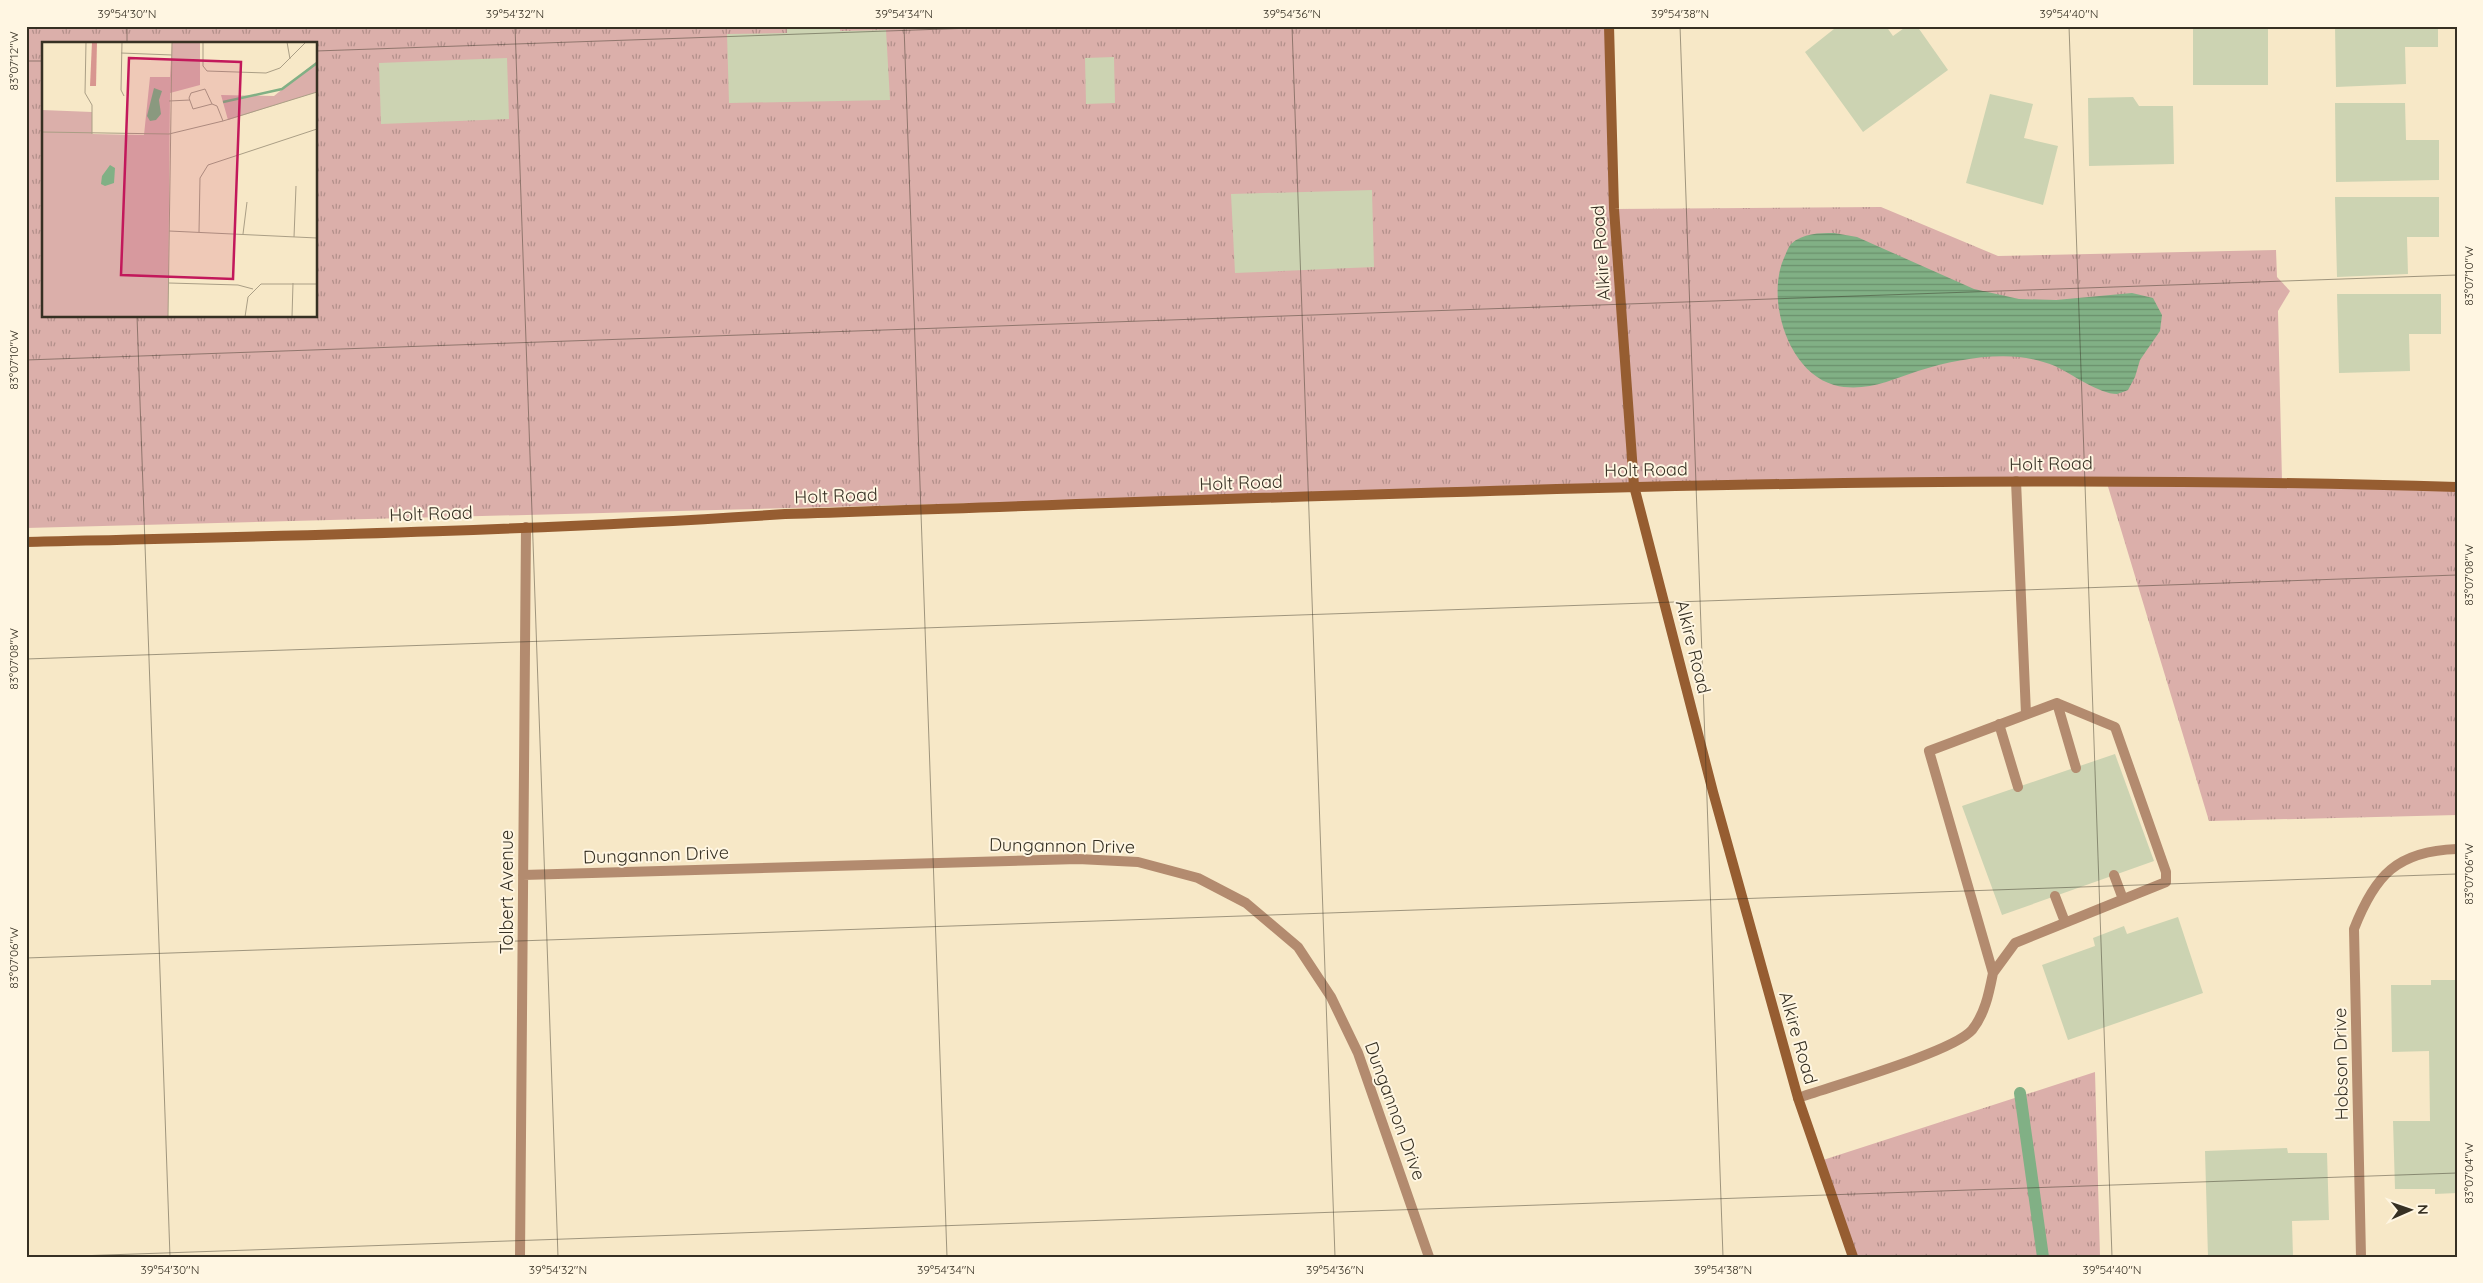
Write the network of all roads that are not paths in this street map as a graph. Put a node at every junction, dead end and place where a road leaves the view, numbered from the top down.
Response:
1 (1609, 26) edge
2 (2016, 481) junction
3 (1634, 486) junction
4 (2457, 487) edge
5 (526, 527) junction
6 (26, 542) edge
7 (2056, 703) junction
8 (2026, 714) junction
9 (1998, 724) junction
10 (2076, 768) dead end
11 (2018, 787) dead end
12 (2457, 849) edge
13 (523, 874) junction
14 (2114, 875) dead end
15 (2055, 896) dead end
16 (2123, 899) junction
17 (2065, 922) junction
18 (1993, 973) junction
19 (1798, 1098) junction
20 (520, 1257) edge
21 (1429, 1257) edge
22 (1853, 1257) edge
23 (2361, 1257) edge

1 - 3 main road, Alkire Road
2 - 3 main road, Holt Road
2 - 4 main road, Holt Road
2 - 8 street
3 - 5 main road, Holt Road
3 - 19 main road, Alkire Road
5 - 6 main road, Holt Road
5 - 13 street, Tolbert Avenue
7 - 8 street
7 - 10 street
7 - 16 street
8 - 9 street
9 - 11 street
9 - 18 street
12 - 23 street, Hobson Drive
13 - 20 street, Tolbert Avenue
13 - 21 street, Dungannon Drive
14 - 16 street
15 - 17 street
16 - 17 street
17 - 18 street
18 - 19 street
19 - 22 main road, Alkire Road

